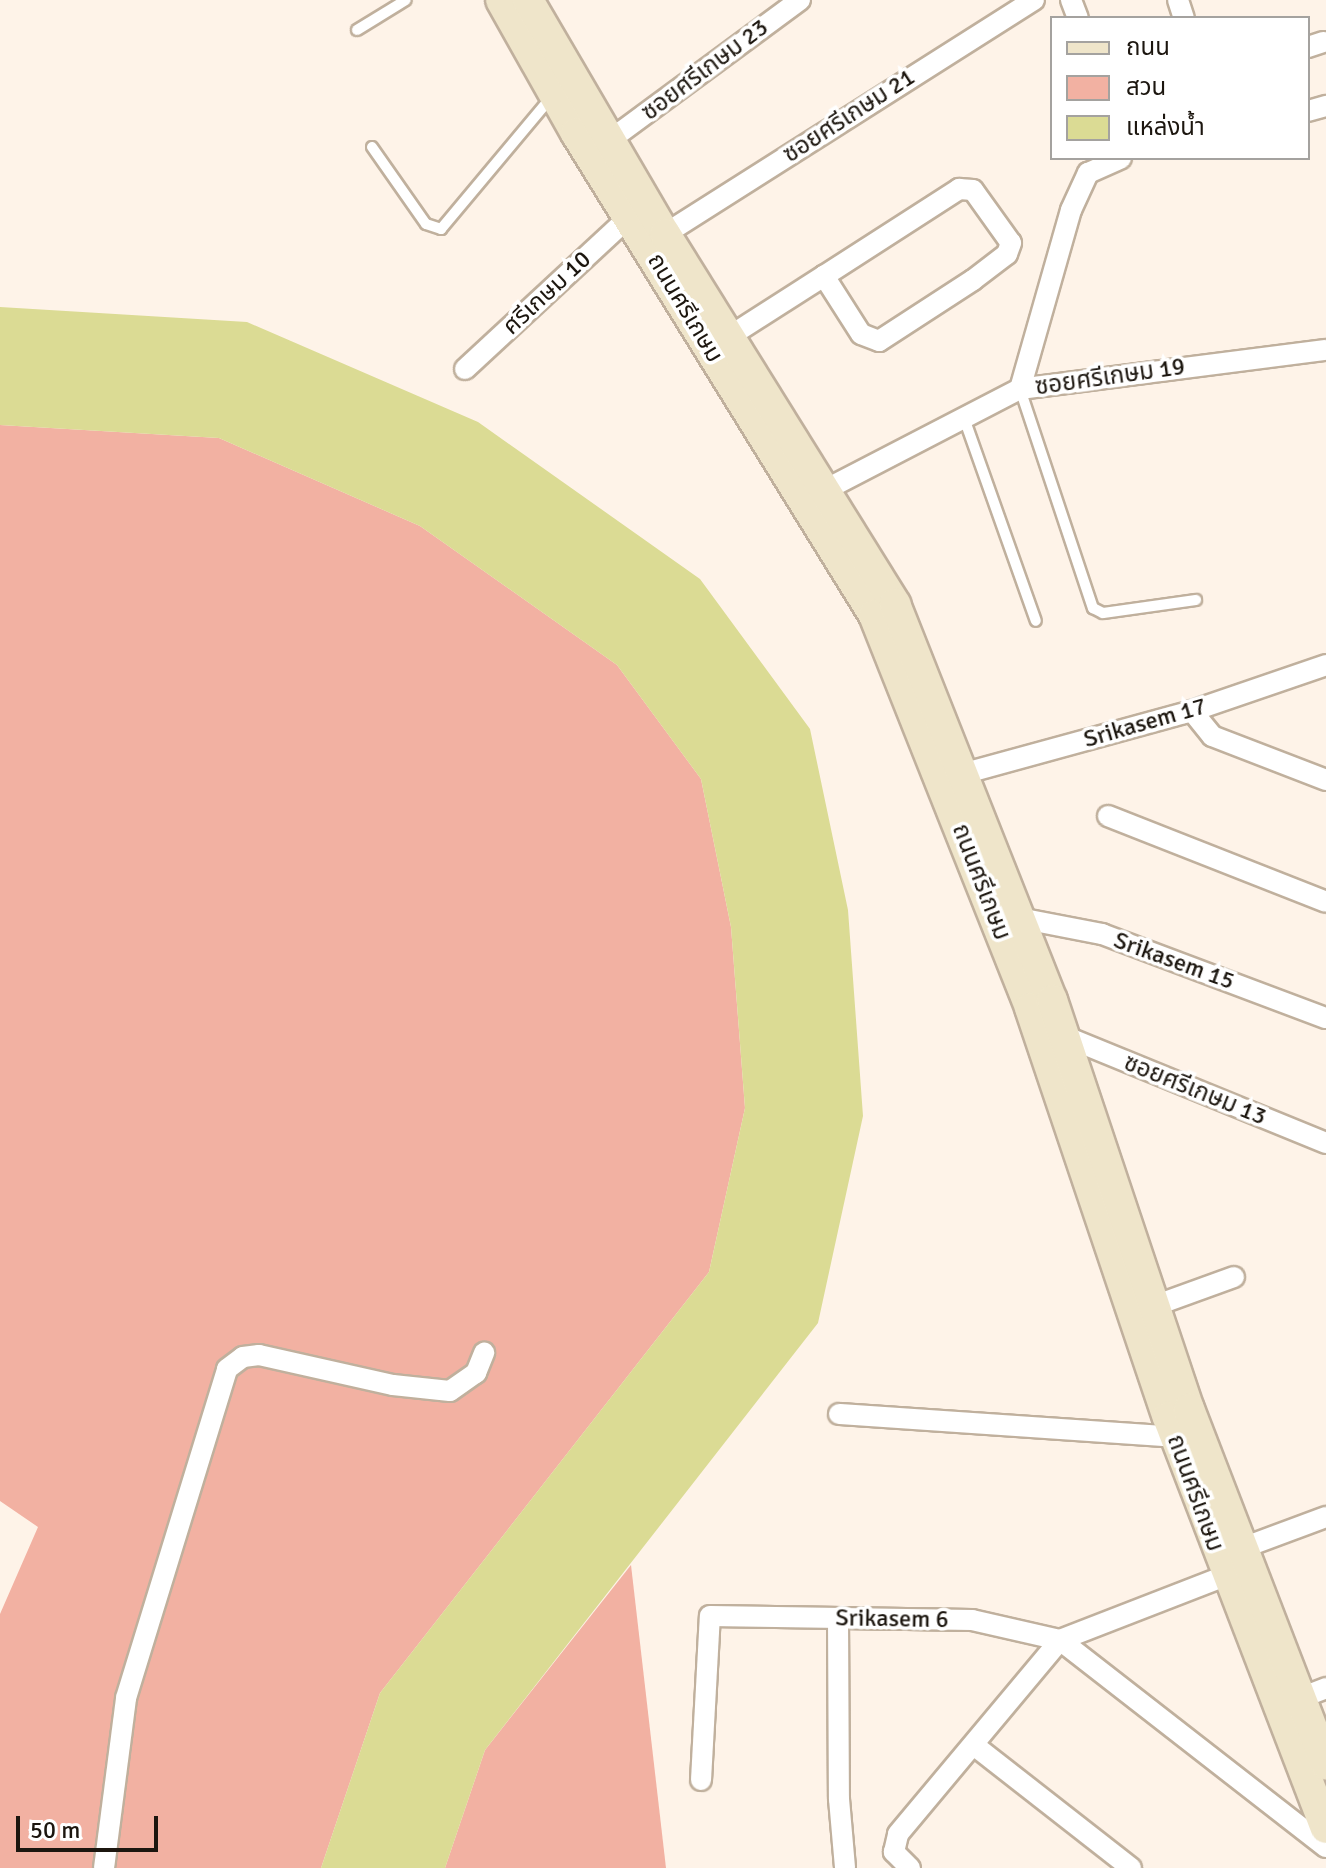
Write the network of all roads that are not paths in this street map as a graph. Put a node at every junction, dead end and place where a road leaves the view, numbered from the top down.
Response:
1 (406, 0) edge
2 (501, 0) edge
3 (528, 0) edge
4 (800, 0) edge
5 (1034, 0) edge
6 (357, 30) dead end
7 (554, 94) junction
8 (610, 140) junction
9 (372, 147) dead end
10 (1117, 160) edge
11 (629, 217) junction
12 (665, 234) junction
13 (824, 276) junction
14 (730, 336) junction
15 (1326, 350) edge
16 (465, 369) dead end
17 (1020, 389) junction
18 (964, 418) junction
19 (821, 492) junction
20 (866, 580) junction
21 (1196, 600) dead end
22 (1036, 621) dead end
23 (1326, 665) edge
24 (1192, 711) junction
25 (962, 774) junction
26 (1326, 780) edge
27 (1108, 816) dead end
28 (1326, 902) edge
29 (1019, 918) junction
30 (1323, 1009) edge
31 (1064, 1036) junction
32 (1326, 1143) edge
33 (1234, 1277) dead end
34 (1154, 1306) junction
35 (484, 1353) dead end
36 (839, 1414) dead end
37 (1175, 1437) junction
38 (1326, 1517) edge
39 (1240, 1549) junction
40 (1225, 1576) junction
41 (838, 1618) junction
42 (1060, 1640) junction
43 (1315, 1692) edge
44 (975, 1746) junction
45 (1326, 1764) edge
46 (701, 1780) dead end
47 (1326, 1828) edge
48 (1326, 1847) edge
49 (104, 1868) edge
50 (845, 1868) edge
51 (910, 1868) edge
52 (1131, 1868) edge

1 - 6 lane
2 - 7 main road, ถนนศรีเกษม
3 - 8 main road, ถนนศรีเกษม
4 - 8 street, ซอยศรีเกษม 23
5 - 12 street, ซอยศรีเกษม 21
7 - 9 lane
7 - 11 main road, ถนนศรีเกษม
8 - 12 main road, ถนนศรีเกษม
10 - 17 street
11 - 16 street, ศรีเกษม 10
11 - 20 main road, ถนนศรีเกษม
12 - 14 main road, ถนนศรีเกษม
13 - 13 street
13 - 14 street
14 - 19 main road, ถนนศรีเกษม
15 - 17 street, ซอยศรีเกษม 19
17 - 18 street, ซอยศรีเกษม 19
17 - 21 lane
18 - 19 street, ซอยศรีเกษม 19
18 - 22 lane
19 - 20 main road, ถนนศรีเกษม
20 - 25 main road, ถนนศรีเกษม
20 - 37 main road, ถนนศรีเกษม
23 - 24 street, Srikasem 17
24 - 25 street, Srikasem 17
24 - 26 street
25 - 29 main road, ถนนศรีเกษม
27 - 28 street
29 - 30 street, Srikasem 15
29 - 31 main road, ถนนศรีเกษม
31 - 32 street, ซอยศรีเกษม 13
31 - 34 main road, ถนนศรีเกษม
33 - 34 street
34 - 39 main road, ถนนศรีเกษม
35 - 49 street
36 - 37 street
37 - 40 main road, ถนนศรีเกษม
38 - 39 street
39 - 43 main road, ถนนศรีเกษม
40 - 42 street
40 - 47 main road, ถนนศรีเกษม
41 - 42 street, Srikasem 6
41 - 46 street, Srikasem 6
41 - 50 street
42 - 44 street
42 - 48 street
43 - 45 main road, ถนนศรีเกษม
44 - 51 street
44 - 52 street

